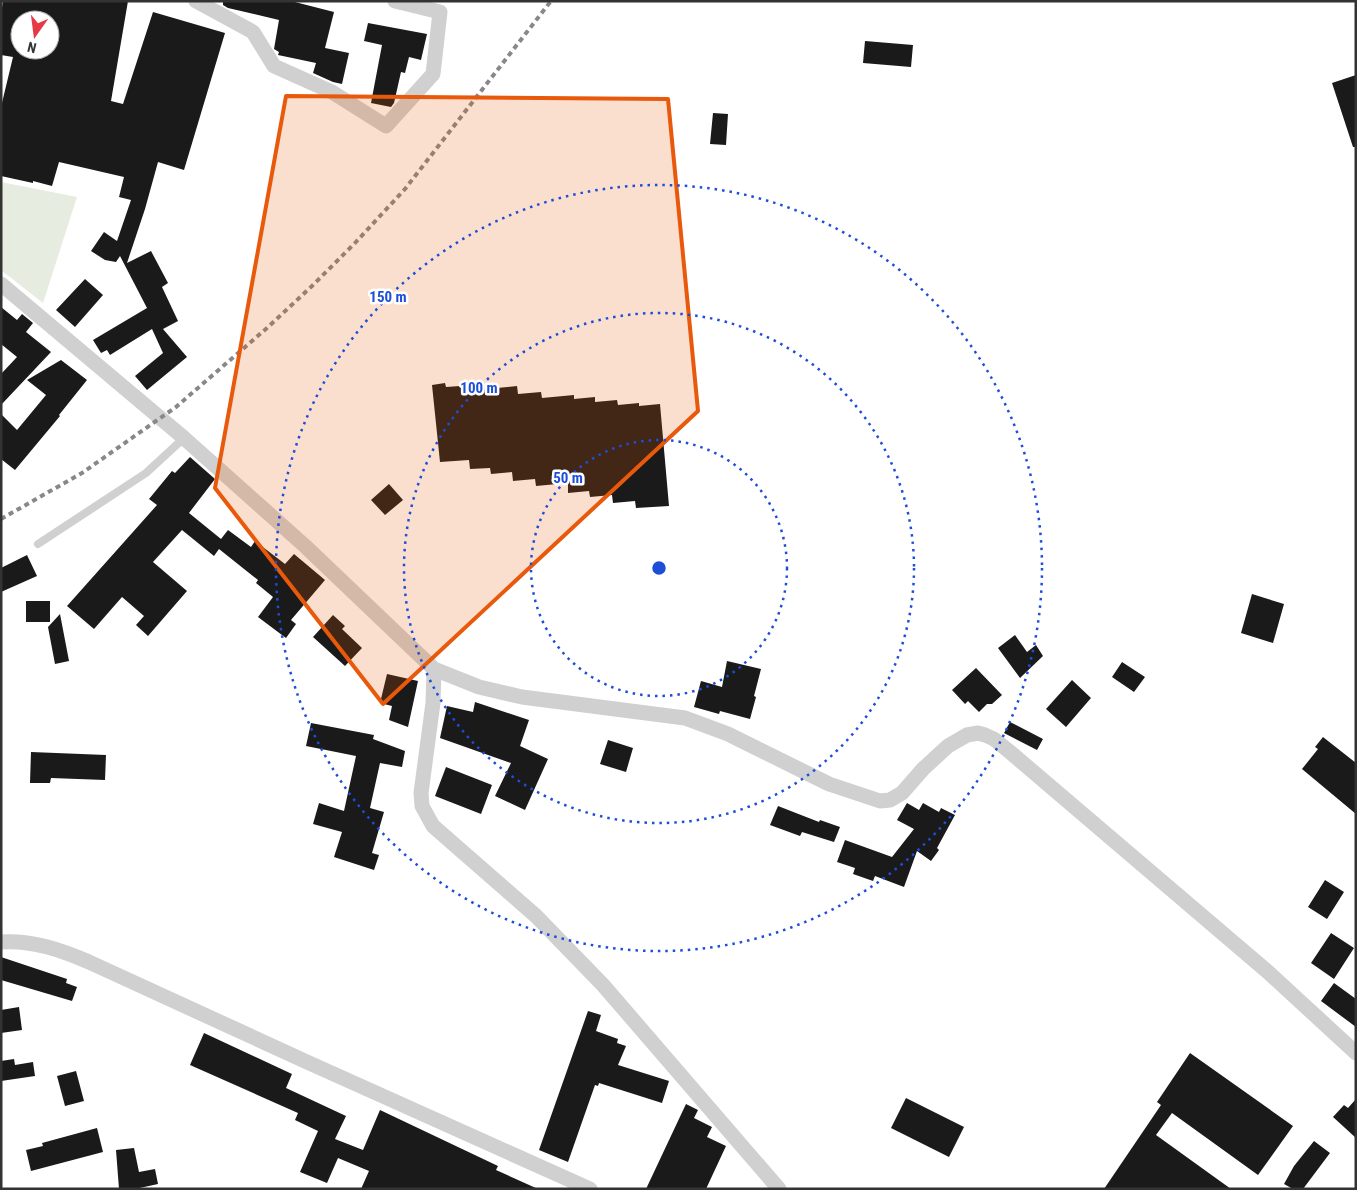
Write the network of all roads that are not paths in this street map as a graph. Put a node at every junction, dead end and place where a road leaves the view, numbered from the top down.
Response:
1 (196, 1) edge
2 (395, 1) edge
3 (1, 284) edge
4 (184, 438) junction
5 (38, 544) dead end
6 (434, 669) junction
7 (1, 942) edge
8 (1356, 1054) edge
9 (590, 1189) edge
10 (780, 1189) edge

1 - 2 street
3 - 4 street
4 - 5 lane
4 - 6 street
6 - 8 street
6 - 10 street
7 - 9 street

